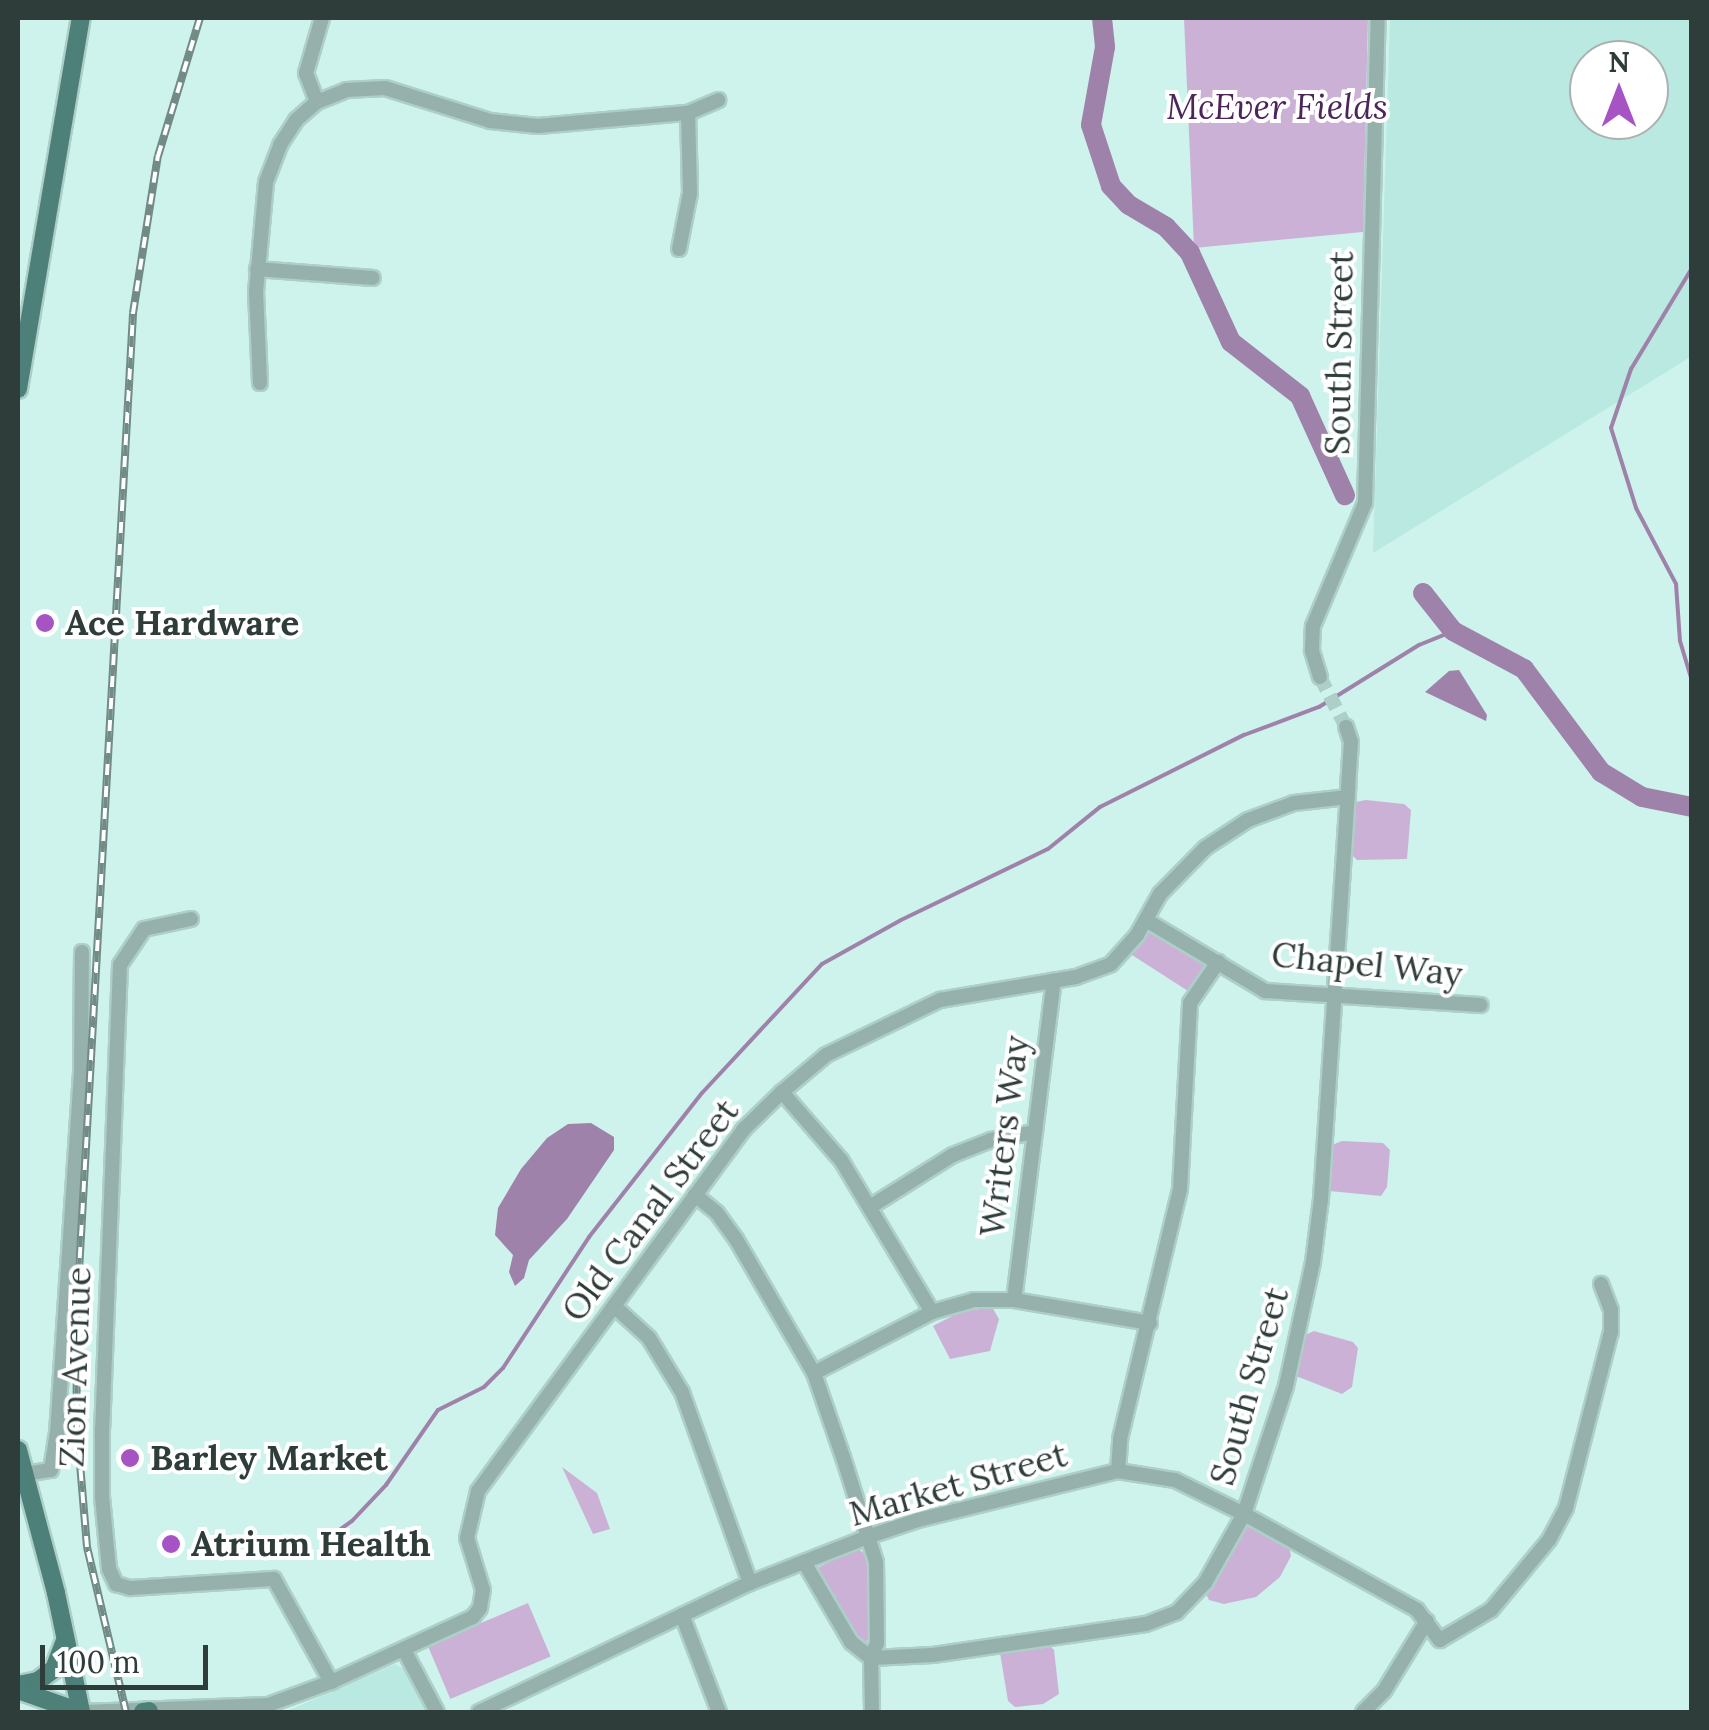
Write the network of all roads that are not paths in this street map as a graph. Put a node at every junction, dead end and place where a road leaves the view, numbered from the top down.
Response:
1 (82, 18) edge
2 (322, 18) edge
3 (1378, 18) edge
4 (718, 100) dead end
5 (317, 102) junction
6 (688, 113) junction
7 (679, 248) dead end
8 (257, 269) junction
9 (373, 278) dead end
10 (19, 376) edge
11 (260, 383) dead end
12 (1320, 677) tunnel mouth
13 (1346, 727) tunnel mouth
14 (1348, 797) junction
15 (191, 919) dead end
16 (1146, 920) junction
17 (82, 952) dead end
18 (1218, 962) junction
19 (1054, 980) junction
20 (1334, 999) junction
21 (1481, 1006) dead end
22 (782, 1092) junction
23 (1035, 1132) junction
24 (695, 1195) junction
25 (870, 1207) junction
26 (1601, 1284) dead end
27 (1014, 1300) junction
28 (614, 1306) junction
29 (932, 1312) junction
30 (1150, 1323) junction
31 (814, 1374) junction
32 (18, 1450) edge
33 (1118, 1471) junction
34 (25, 1474) junction
35 (1244, 1514) junction
36 (870, 1536) junction
37 (804, 1562) junction
38 (750, 1583) junction
39 (682, 1615) junction
40 (1427, 1621) junction
41 (65, 1638) junction
42 (404, 1650) junction
43 (871, 1658) junction
44 (331, 1682) junction
45 (18, 1687) edge
46 (229, 1710) edge
47 (81, 1712) edge
48 (146, 1712) edge
49 (436, 1712) edge
50 (480, 1712) edge
51 (719, 1712) edge
52 (872, 1712) edge
53 (1363, 1712) edge

1 - 10 main road
2 - 5 street
3 - 12 street, South Street
4 - 6 street
5 - 6 street
5 - 8 street
6 - 7 street
8 - 9 street
8 - 11 street
13 - 14 street, South Street
14 - 16 street, Old Canal Street
14 - 20 street, South Street
15 - 44 street, Zion Avenue
16 - 18 street, Chapel Way
16 - 19 street, Old Canal Street
17 - 34 street
18 - 20 street, Chapel Way
18 - 30 street
19 - 22 street, Old Canal Street
19 - 23 street, Writers Way
20 - 21 street, Chapel Way
20 - 35 street, South Street
22 - 24 street, Old Canal Street
22 - 25 street
23 - 25 street
23 - 27 street, Writers Way
24 - 28 street, Old Canal Street
24 - 31 street
25 - 29 street
26 - 40 street, Market Street
27 - 29 street
27 - 30 street
28 - 38 street
28 - 42 street, Old Canal Street
29 - 31 street
30 - 33 street
31 - 36 street
32 - 34 main road
33 - 35 street, Market Street
33 - 36 street, Market Street
34 - 41 main road
35 - 40 street, Market Street
35 - 43 street, South Street
36 - 37 street, Market Street
36 - 43 street
37 - 38 street, Market Street
37 - 43 street
38 - 39 street, Market Street
39 - 50 street, Market Street
39 - 51 street
40 - 53 street
41 - 45 main road
41 - 47 main road
42 - 44 street
42 - 49 street
43 - 52 street
44 - 46 street
45 - 47 main road
46 - 48 street
47 - 48 street

